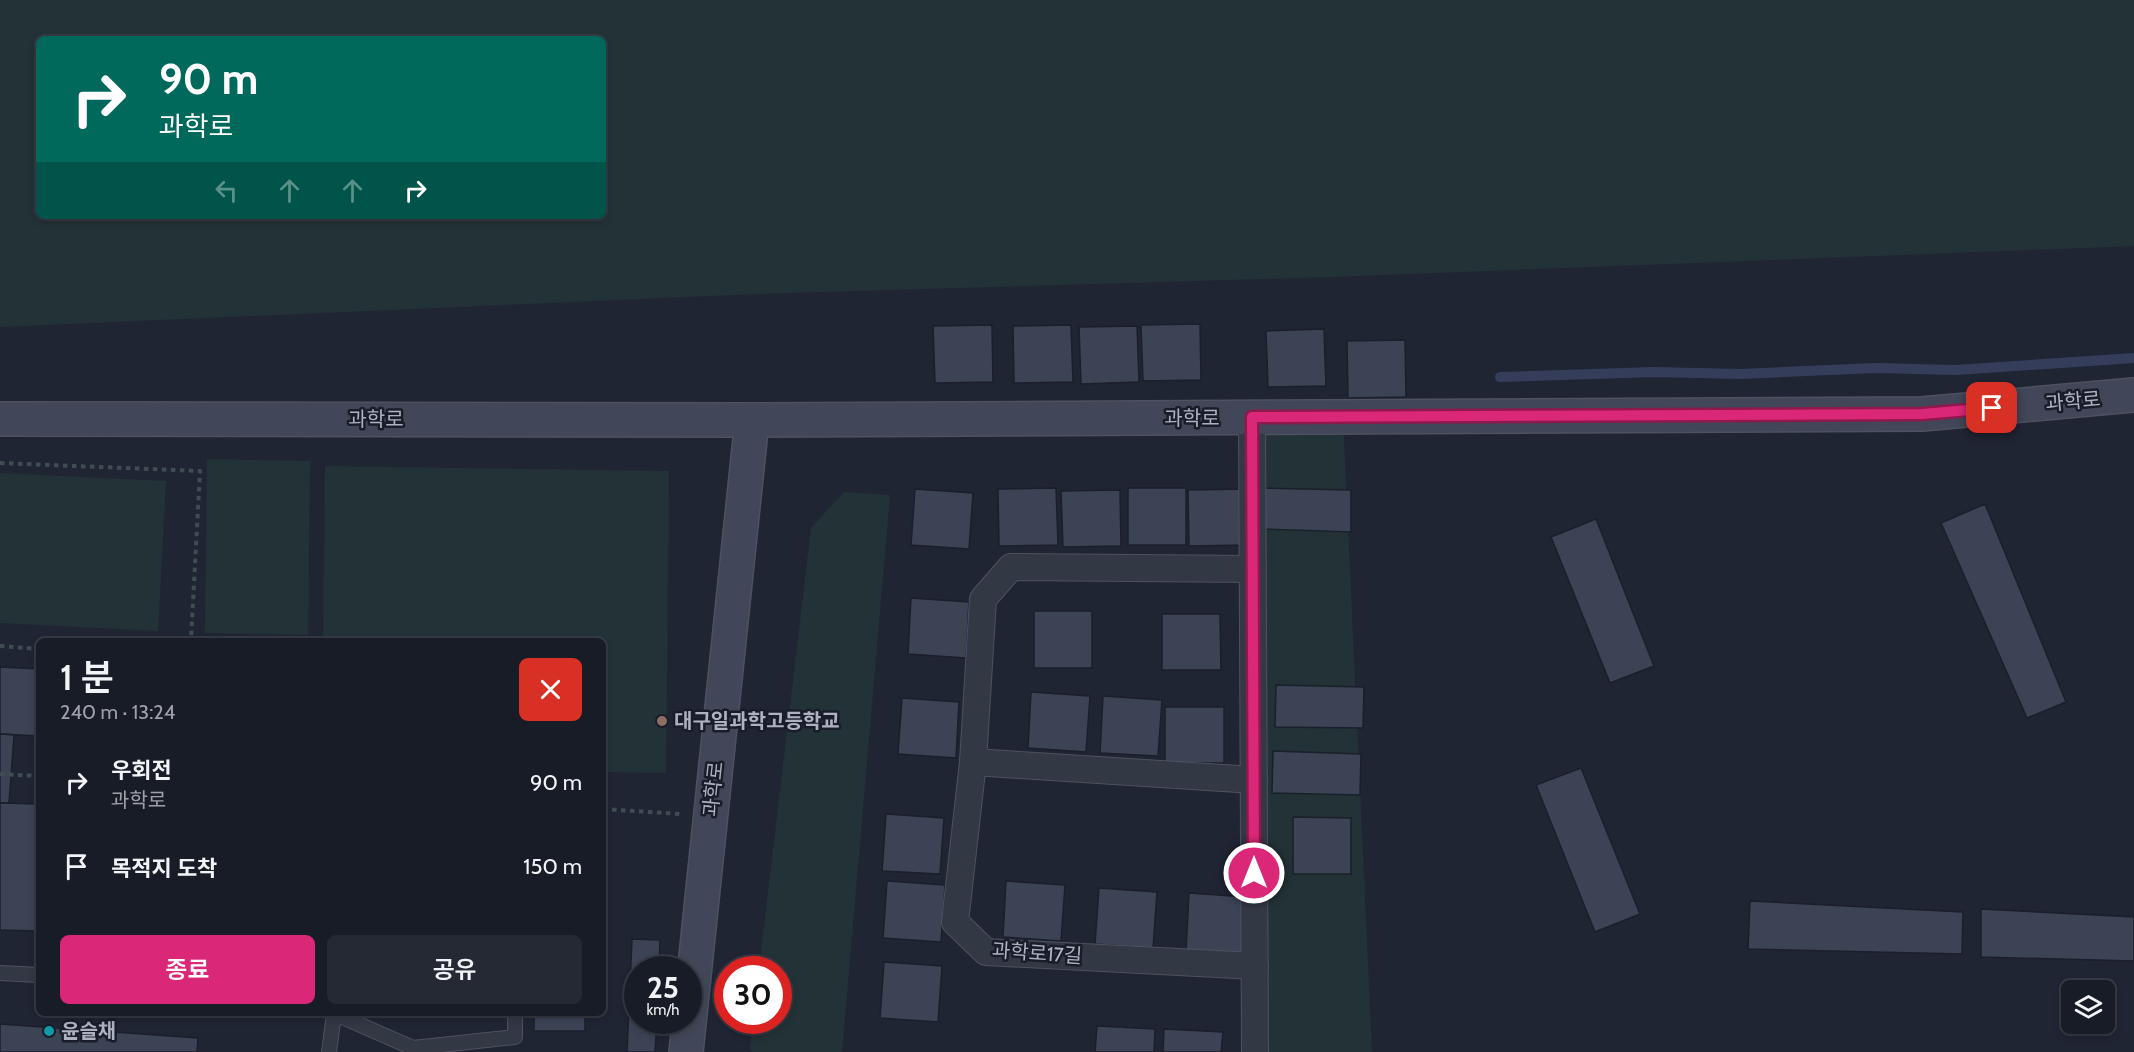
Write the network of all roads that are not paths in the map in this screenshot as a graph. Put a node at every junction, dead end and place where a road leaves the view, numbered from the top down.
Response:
1 (2134, 395) edge
2 (1252, 417) junction
3 (0, 419) edge
4 (752, 420) junction
5 (1252, 569) junction
6 (973, 762) junction
7 (1254, 780) junction
8 (1255, 966) junction
9 (0, 973) edge
10 (36, 975) edge
11 (333, 1016) edge
12 (339, 1016) edge
13 (515, 1016) edge
14 (413, 1050) edge
15 (329, 1052) edge
16 (686, 1052) edge
17 (1255, 1052) edge

1 - 2 street, 과학로
2 - 4 street, 과학로
2 - 5 street
3 - 4 street, 과학로
4 - 16 street, 과학로
5 - 6 street, 과학로17길
5 - 7 street
6 - 7 street
6 - 8 street, 과학로17길
7 - 8 street
8 - 17 street
9 - 10 lane
11 - 15 lane
12 - 14 lane
13 - 14 lane

